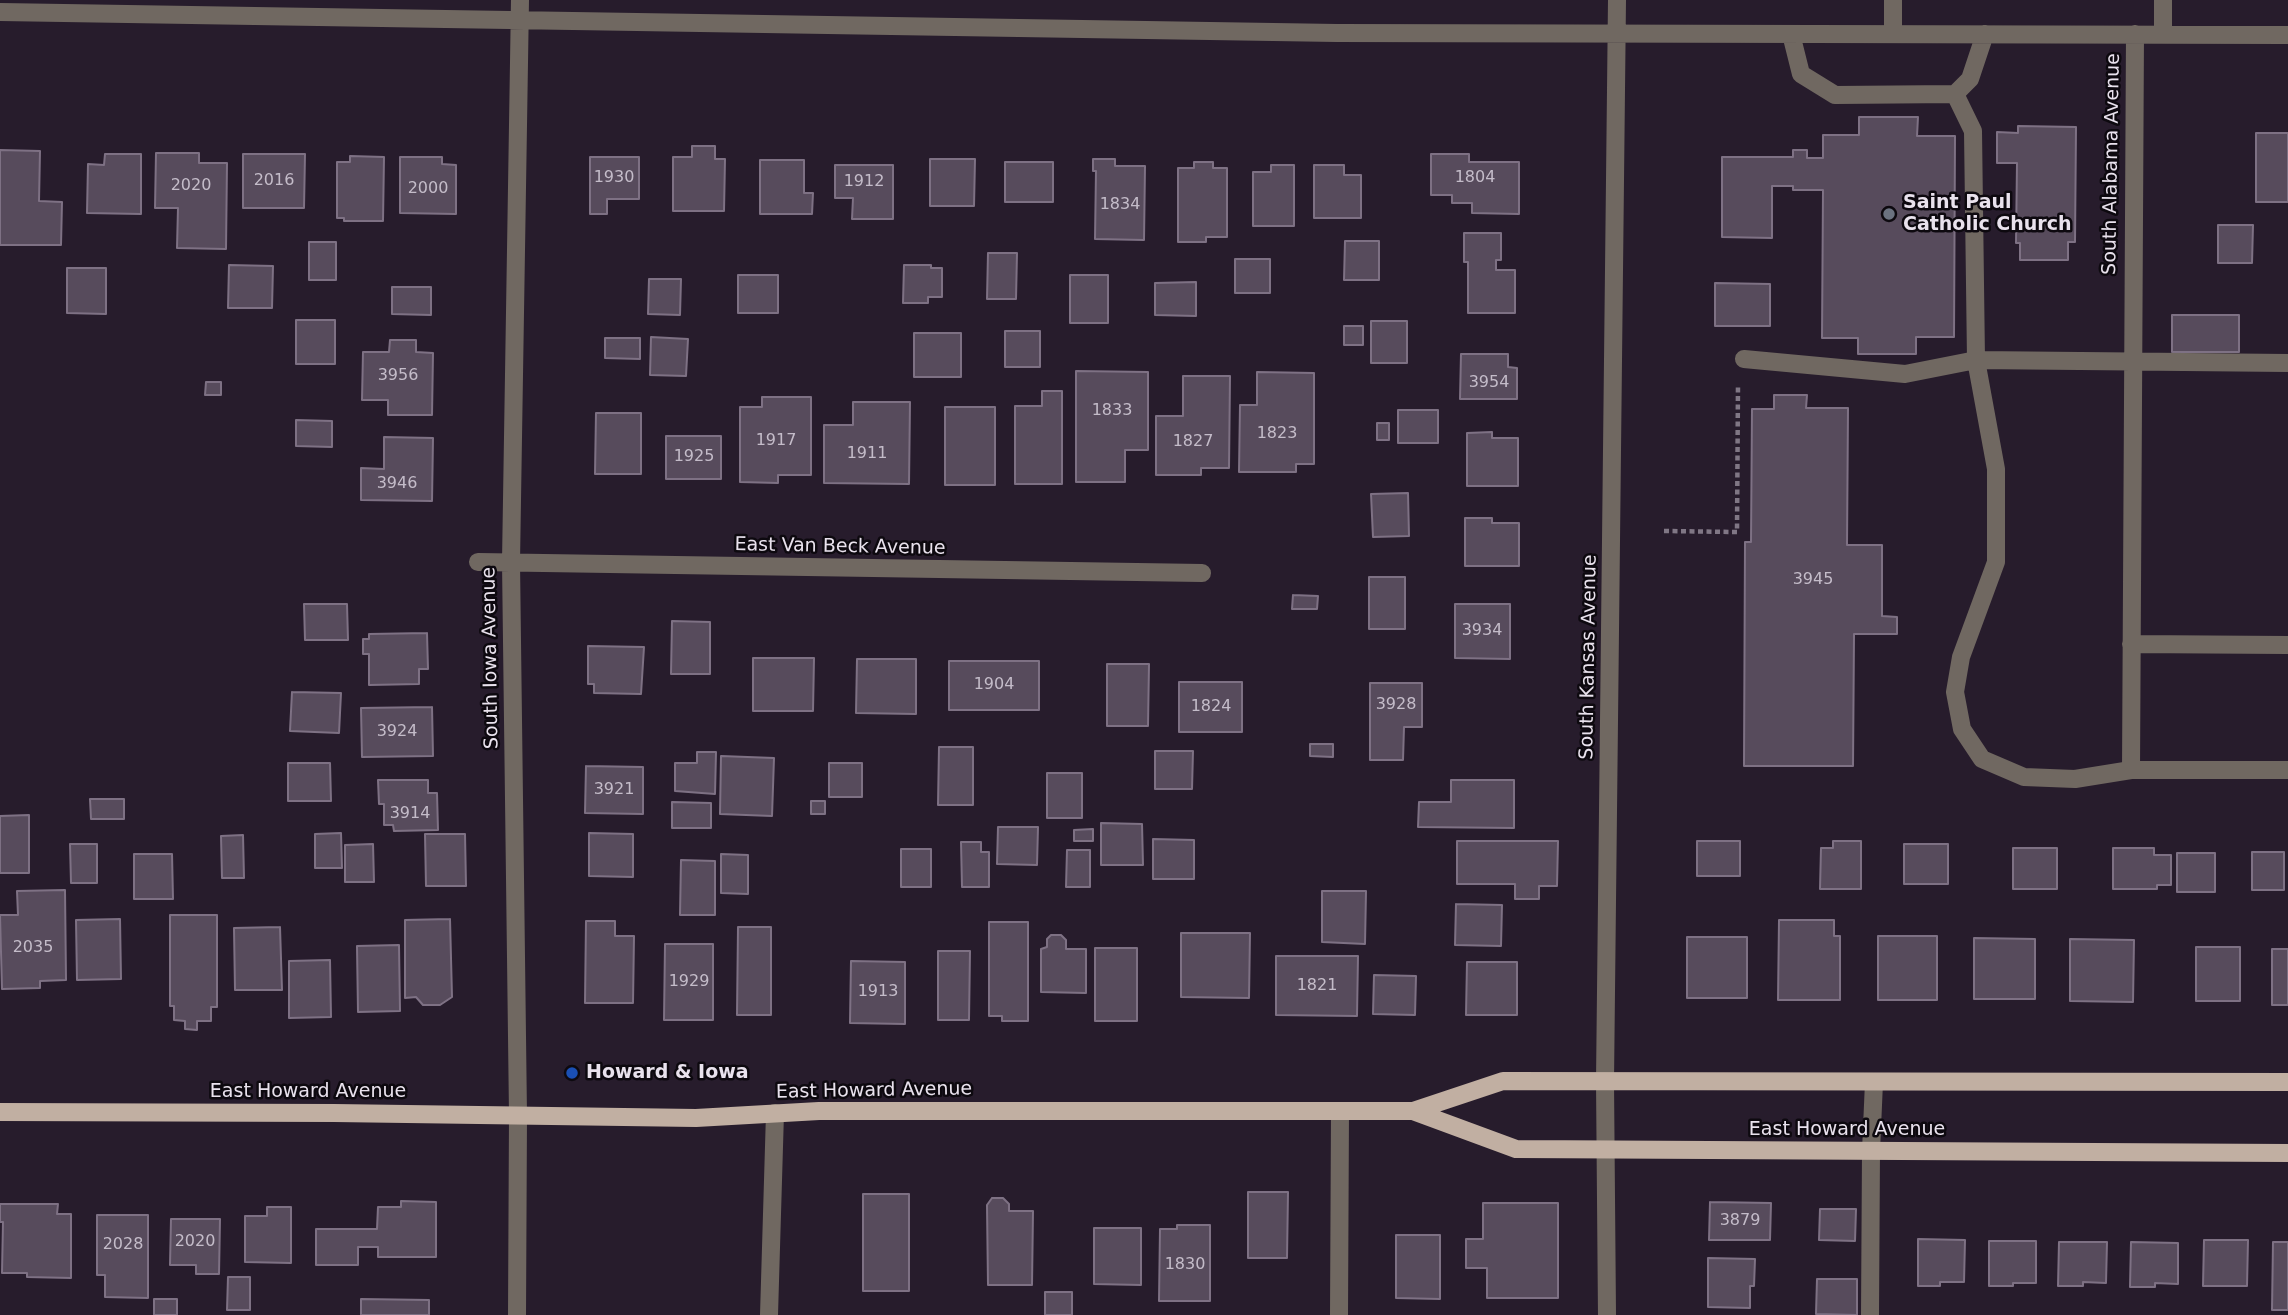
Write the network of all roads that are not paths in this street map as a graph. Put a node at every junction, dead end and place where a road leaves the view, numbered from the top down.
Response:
1 (520, 0) edge
2 (1617, 0) edge
3 (1893, 0) edge
4 (2163, 0) edge
5 (0, 12) edge
6 (520, 21) junction
7 (1617, 34) junction
8 (1791, 34) junction
9 (1893, 34) junction
10 (1985, 34) junction
11 (2135, 34) junction
12 (2163, 34) junction
13 (2288, 35) edge
14 (1955, 94) junction
15 (1744, 359) road end
16 (1976, 360) junction
17 (2132, 361) junction
18 (2288, 363) edge
19 (478, 562) dead end
20 (511, 562) junction
21 (1202, 573) dead end
22 (2131, 644) junction
23 (2288, 645) edge
24 (2131, 770) junction
25 (2288, 770) edge
26 (1605, 1081) junction
27 (1874, 1082) junction
28 (2288, 1082) edge
29 (1340, 1111) junction
30 (1413, 1111) junction
31 (0, 1112) edge
32 (775, 1113) junction
33 (518, 1115) junction
34 (1605, 1150) junction
35 (1871, 1151) junction
36 (2288, 1153) edge
37 (517, 1315) edge
38 (769, 1315) edge
39 (1339, 1315) edge
40 (1607, 1315) edge
41 (1870, 1315) edge

1 - 6 street, South Iowa Avenue
2 - 7 street, South Kansas Avenue
3 - 9 street
4 - 12 street
5 - 6 street
6 - 7 street
6 - 20 street, South Iowa Avenue
7 - 8 street
7 - 26 street, South Kansas Avenue
8 - 9 street
8 - 14 street
9 - 10 street
10 - 11 street
10 - 14 street
11 - 12 street
11 - 17 street, South Alabama Avenue
12 - 13 street
14 - 16 street
15 - 16 street
16 - 17 street
16 - 24 street
17 - 18 street
17 - 22 street, South Alabama Avenue
19 - 20 street, East Van Beck Avenue
20 - 21 street, East Van Beck Avenue
20 - 33 street, South Iowa Avenue
22 - 23 street
22 - 24 street, South Alabama Avenue
24 - 25 street
26 - 27 main road, East Howard Avenue
26 - 30 main road, East Howard Avenue
26 - 34 street, South Kansas Avenue
27 - 28 main road, East Howard Avenue
27 - 35 street
29 - 30 main road, East Howard Avenue
29 - 32 main road, East Howard Avenue
29 - 39 street
30 - 34 main road, East Howard Avenue
31 - 33 main road, East Howard Avenue
32 - 33 main road, East Howard Avenue
32 - 38 street
33 - 37 street, South Iowa Avenue
34 - 35 main road, East Howard Avenue
34 - 40 street, South Kansas Avenue
35 - 36 main road, East Howard Avenue
35 - 41 street

